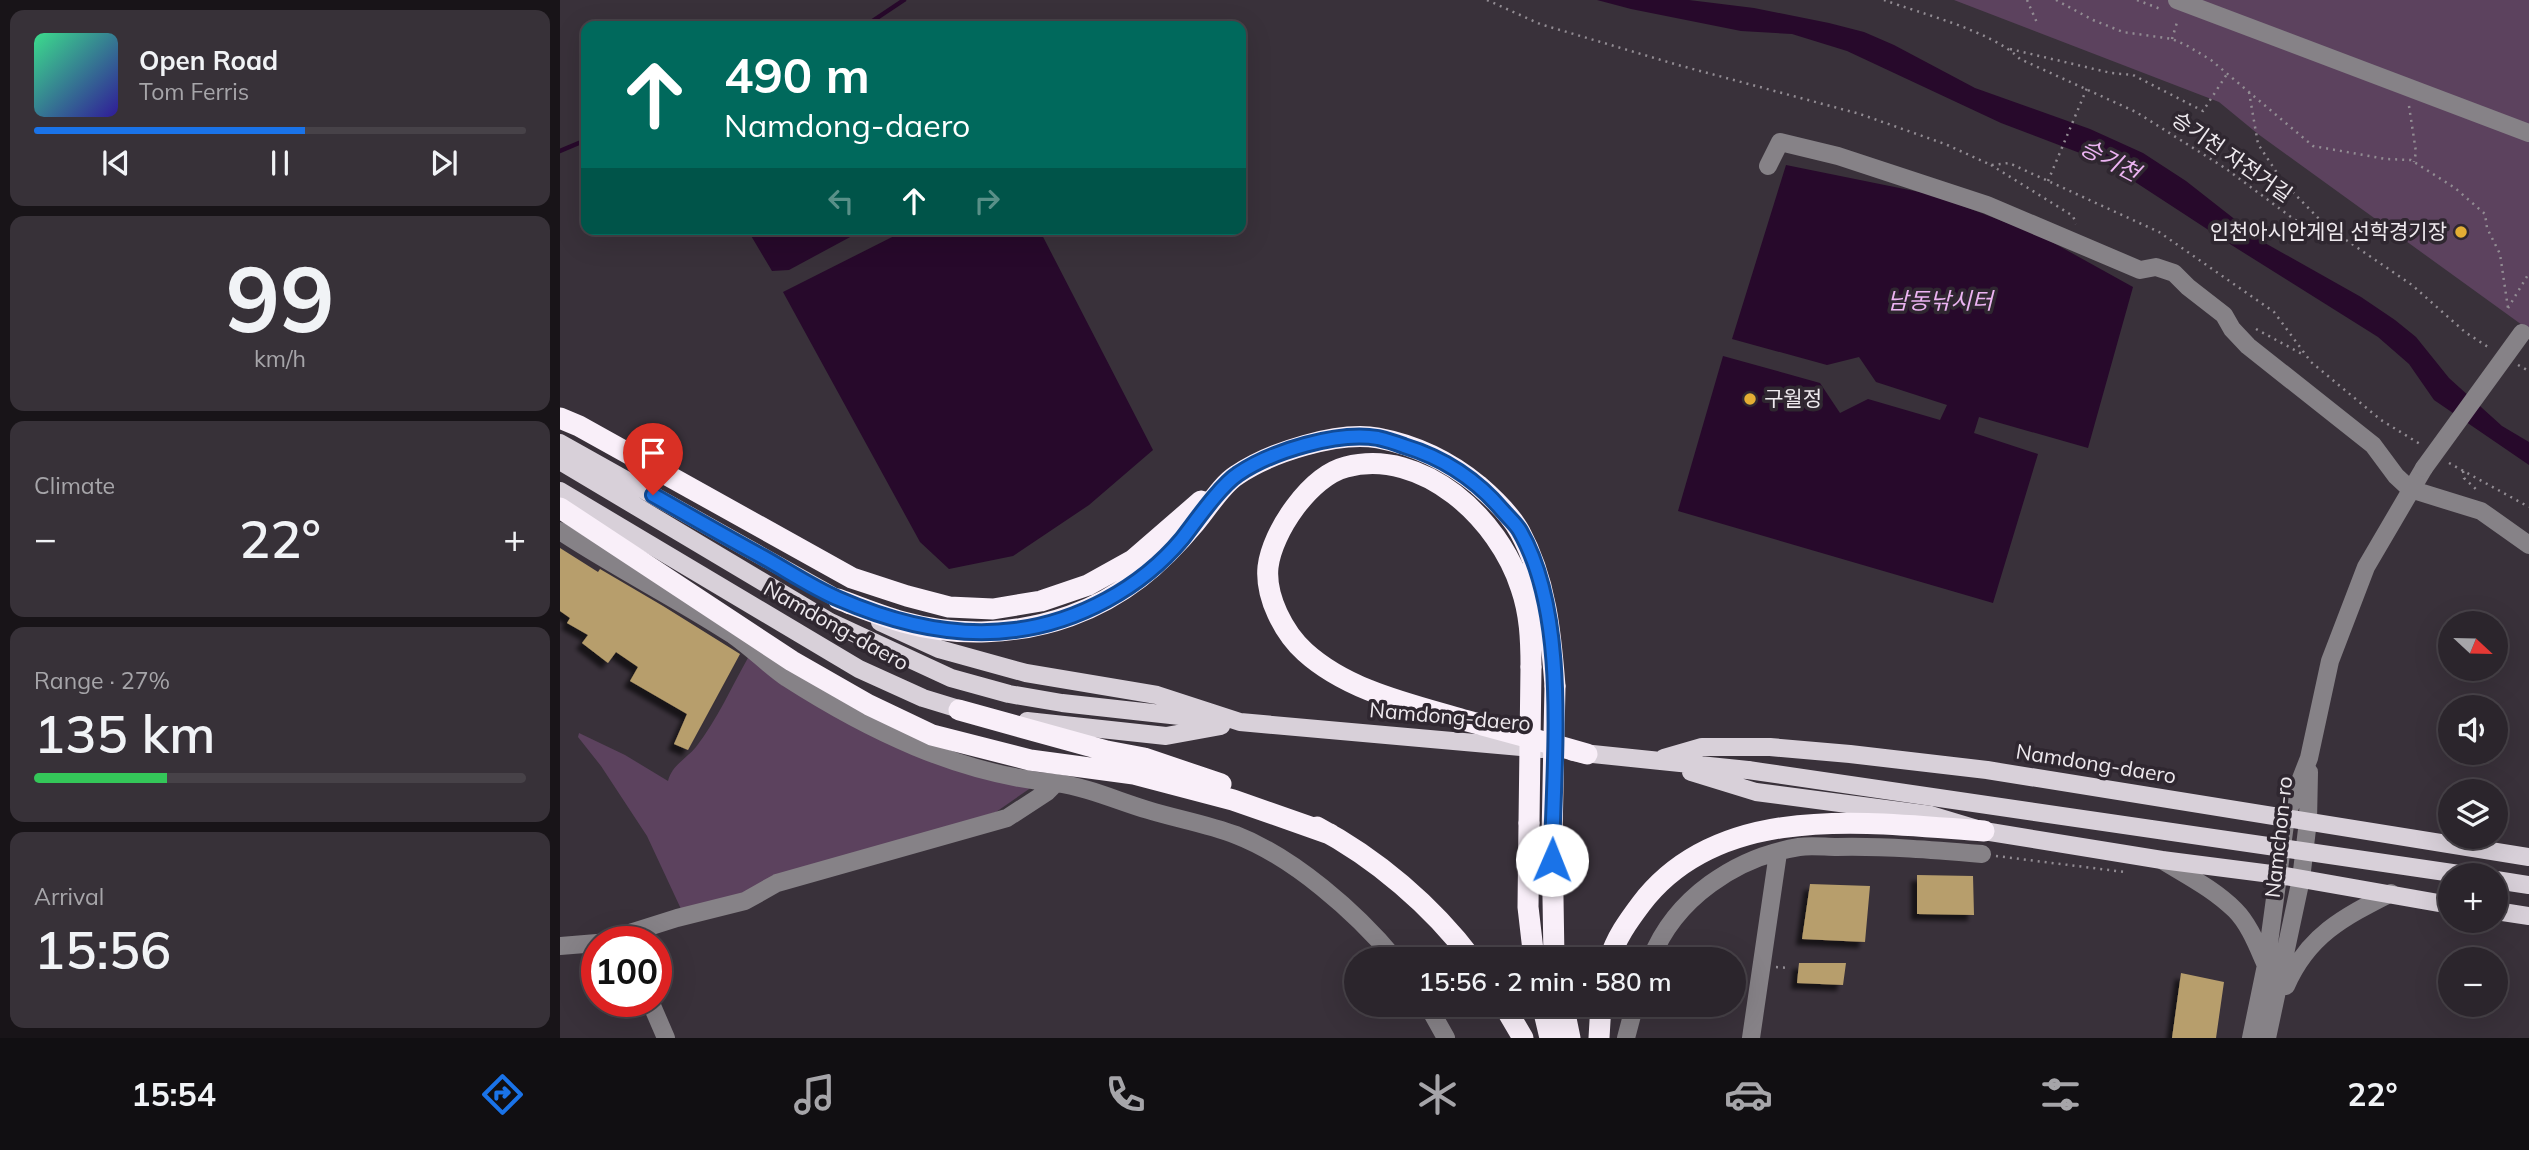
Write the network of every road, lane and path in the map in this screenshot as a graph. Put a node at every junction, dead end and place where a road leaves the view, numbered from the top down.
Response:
1 (1884, 0) edge
2 (2027, 0) edge
3 (2056, 0) edge
4 (2178, 8) edge
5 (2038, 25) dead end
6 (2172, 38) junction
7 (2010, 49) junction
8 (2227, 74) junction
9 (2087, 88) junction
10 (2249, 92) junction
11 (2409, 101) dead end
12 (2529, 133) edge
13 (2414, 162) junction
14 (1992, 165) dead end
15 (1768, 166) dead end
16 (2048, 181) dead end
17 (2327, 227) junction
18 (2085, 246) junction
19 (2529, 273) edge
20 (2526, 327) edge
21 (2256, 329) dead end
22 (2497, 352) dead end
23 (2305, 355) dead end
24 (2518, 365) dead end
25 (2529, 371) edge
26 (560, 418) edge
27 (560, 443) edge
28 (560, 461) edge
29 (1233, 477) junction
30 (2410, 489) junction
31 (560, 491) edge
32 (560, 508) edge
33 (560, 531) edge
34 (2529, 545) edge
35 (838, 599) junction
36 (959, 710) junction
37 (1240, 722) junction
38 (1530, 738) edge
39 (1530, 738) edge
40 (1530, 738) edge
41 (1530, 738) edge
42 (1587, 754) junction
43 (2309, 758) junction
44 (1655, 761) junction
45 (1056, 783) junction
46 (2286, 817) junction
47 (2308, 821) junction
48 (1984, 831) junction
49 (1330, 834) junction
50 (1778, 853) junction
51 (1982, 854) joint
52 (2529, 857) edge
53 (2162, 860) junction
54 (2438, 871) edge
55 (2126, 872) dead end
56 (2279, 875) junction
57 (2301, 878) junction
58 (2508, 882) edge
59 (2529, 885) edge
60 (2391, 893) junction
61 (2438, 903) edge
62 (2508, 913) edge
63 (2529, 916) edge
64 (657, 926) edge
65 (581, 944) edge
66 (560, 946) edge
67 (1384, 947) edge
68 (1463, 947) edge
69 (1533, 947) edge
70 (1554, 947) edge
71 (1615, 947) edge
72 (1657, 947) edge
73 (2266, 965) junction
74 (657, 1017) edge
75 (1434, 1017) edge
76 (1511, 1017) edge
77 (1545, 1017) edge
78 (1566, 1017) edge
79 (1600, 1017) edge
80 (1632, 1017) edge
81 (2271, 1018) junction
82 (666, 1038) edge
83 (1446, 1038) edge
84 (1523, 1038) edge
85 (1550, 1038) edge
86 (1570, 1038) edge
87 (1598, 1038) edge
88 (1626, 1038) edge
89 (1751, 1038) edge
90 (2251, 1038) edge
91 (2267, 1038) edge

1 - 7 path, 승기천 자전거길
2 - 5 path
3 - 6 path
4 - 6 path
4 - 12 street
6 - 8 path
7 - 8 path
7 - 9 path, 승기천 자전거길
8 - 10 path
9 - 16 path
9 - 17 path, 승기천 자전거길
10 - 13 path
10 - 17 path
11 - 13 path
13 - 19 path
14 - 18 path
15 - 18 street
17 - 22 path, 승기천 자전거길
18 - 30 street
20 - 30 street, bridge
21 - 23 path
24 - 25 path
26 - 29 highway
27 - 35 main road, Namdong-daero
28 - 37 main road
29 - 35 highway
29 - 70 highway, bridge
30 - 34 street
30 - 43 street
31 - 36 main road, Namdong-daero
32 - 49 highway
33 - 45 street
35 - 37 main road, Namdong-daero
36 - 37 main road, Namdong-daero
36 - 49 highway
37 - 42 main road, Namdong-daero
38 - 42 highway, bridge
39 - 40 highway, bridge
41 - 69 highway, bridge
42 - 44 main road, Namdong-daero
43 - 46 street, Namchon-ro
43 - 47 street, Namchon-ro
44 - 46 main road, Namdong-daero
44 - 48 main road, Namdong-daero
44 - 54 main road, Namdong-daero, bridge
45 - 64 street
45 - 67 street
46 - 47 main road, Namdong-daero
46 - 56 street, Namchon-ro
47 - 52 main road, Namdong-daero
47 - 57 street, Namchon-ro
48 - 53 main road, Namdong-daero
48 - 71 highway
49 - 68 highway
50 - 51 street
50 - 72 street
50 - 89 street
51 - 55 path
53 - 56 main road, Namdong-daero
53 - 73 street
56 - 57 main road, Namdong-daero
56 - 73 street, Namchon-ro
57 - 60 main road, Namdong-daero
57 - 81 street, Namchon-ro
58 - 59 main road
60 - 61 main road, Namdong-daero
60 - 81 street
62 - 63 main road
65 - 66 street
73 - 90 street, Namchon-ro
74 - 82 street
75 - 83 street
76 - 84 highway
77 - 85 highway
78 - 86 highway
79 - 87 highway
80 - 88 street
81 - 91 street, Namchon-ro

